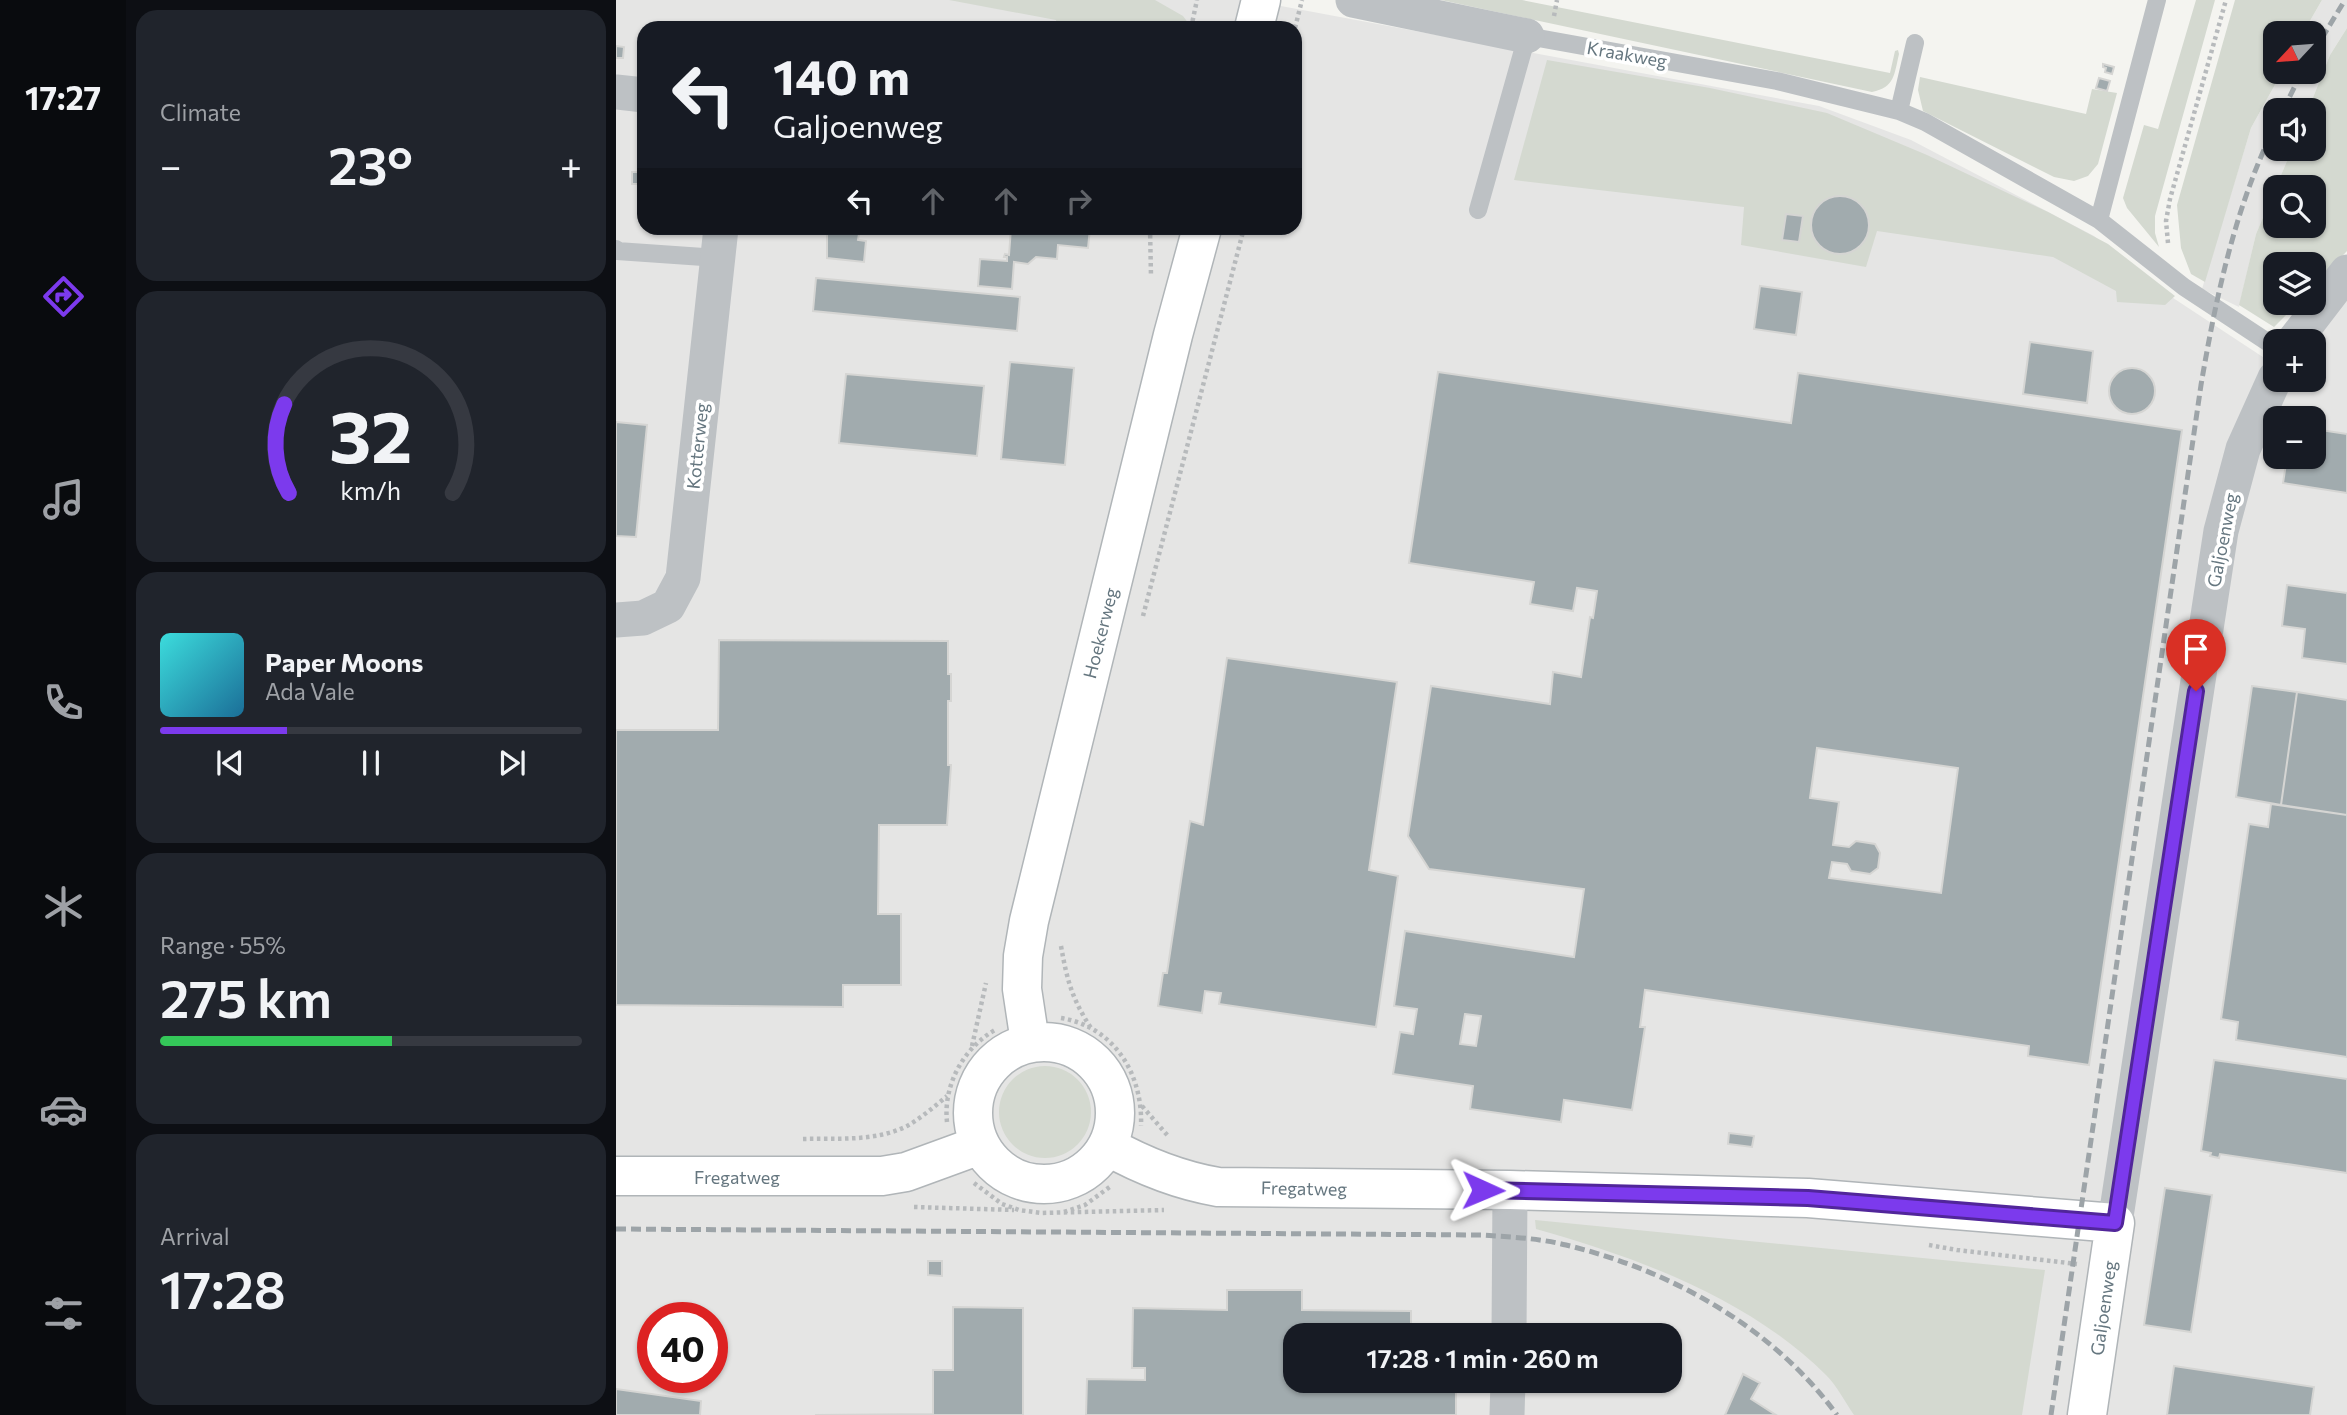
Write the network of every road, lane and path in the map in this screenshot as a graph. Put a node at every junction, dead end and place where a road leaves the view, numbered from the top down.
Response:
1 (1197, 0) edge
2 (1261, 0) edge
3 (1302, 0) edge
4 (1353, 0) edge
5 (2157, 0) edge
6 (2226, 0) edge
7 (1192, 21) edge
8 (1256, 21) edge
9 (1297, 21) edge
10 (1527, 36) junction
11 (1915, 43) dead end
12 (616, 92) edge
13 (637, 94) edge
14 (1899, 111) junction
15 (1478, 210) dead end
16 (2099, 219) junction
17 (1200, 235) edge
18 (1242, 235) edge
19 (719, 243) edge
20 (616, 249) edge
21 (2347, 272) edge
22 (2172, 278) junction
23 (2303, 329) edge
24 (2263, 339) edge
25 (2269, 392) edge
26 (616, 620) edge
27 (1140, 624) dead end
28 (1059, 933) dead end
29 (1092, 1029) junction
30 (1028, 1030) junction
31 (948, 1096) junction
32 (791, 1139) dead end
33 (967, 1150) junction
34 (1120, 1153) junction
35 (616, 1177) edge
36 (1510, 1190) junction
37 (909, 1207) dead end
38 (1019, 1210) junction
39 (2115, 1223) junction
40 (1509, 1323) edge
41 (1508, 1393) edge
42 (1507, 1415) edge
43 (2087, 1415) edge

1 - 7 path
2 - 8 street
3 - 9 path
4 - 10 street, Kraakweg
5 - 16 lane
6 - 22 path
10 - 14 lane, Kraakweg
10 - 15 lane
11 - 14 lane
12 - 13 street
14 - 16 lane, Kraakweg
16 - 22 lane, Kraakweg
17 - 30 street, Hoekerweg
18 - 27 path, Hoekerweg
19 - 20 lane
19 - 26 street, Kotterweg
21 - 23 street
22 - 24 lane, Kraakweg
25 - 39 street, Galjoenweg
28 - 29 path
29 - 30 path
29 - 34 path
30 - 31 path
30 - 33 street
30 - 34 street
31 - 32 path
31 - 33 path
33 - 34 street
33 - 35 street, Fregatweg
33 - 38 path
34 - 36 street, Fregatweg
34 - 38 path
36 - 39 street, Fregatweg
36 - 40 street
37 - 38 path
39 - 43 street, Galjoenweg
41 - 42 street

